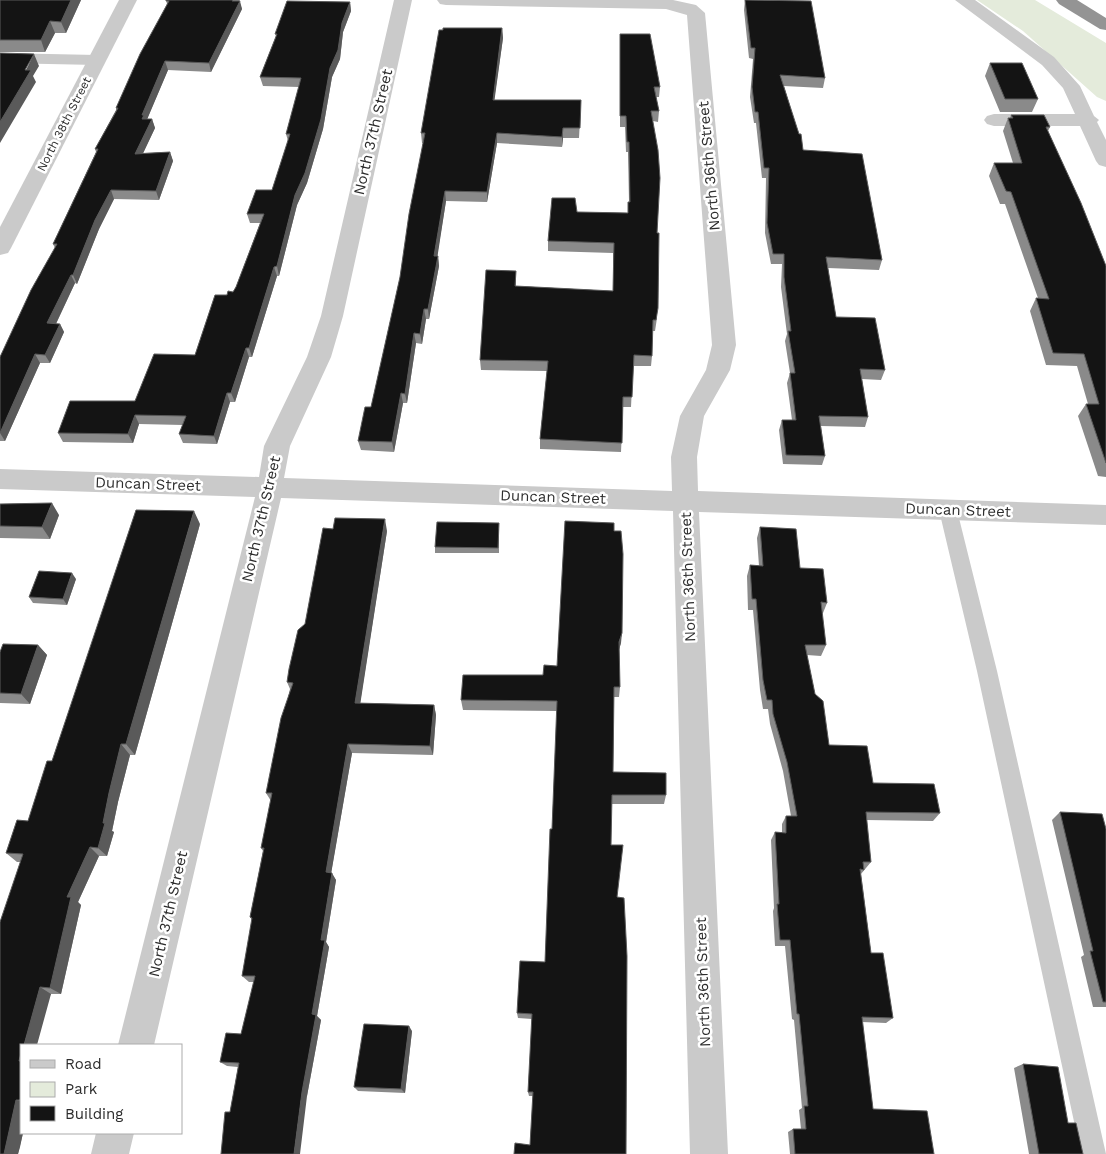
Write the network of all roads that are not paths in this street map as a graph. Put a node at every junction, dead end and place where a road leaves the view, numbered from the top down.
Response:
1 (128, 0) edge
2 (403, 0) edge
3 (446, 0) edge
4 (964, 0) edge
5 (1065, 0) edge
6 (1106, 25) edge
7 (0, 58) edge
8 (97, 60) junction
9 (994, 120) dead end
10 (1089, 120) junction
11 (1106, 160) edge
12 (0, 248) edge
13 (0, 479) edge
14 (270, 488) junction
15 (685, 501) junction
16 (948, 510) junction
17 (1106, 515) edge
18 (136, 1044) edge
19 (115, 1134) edge
20 (110, 1154) edge
21 (709, 1154) edge
22 (1094, 1154) edge

1 - 8 street, North 38th Street
2 - 14 street, North 37th Street
3 - 15 street, North 36th Street
4 - 10 street
5 - 6 highway
7 - 8 street
8 - 12 street, North 38th Street
9 - 10 street
10 - 11 street
13 - 14 street, Duncan Street
14 - 15 street, Duncan Street
14 - 18 street, North 37th Street
15 - 16 street, Duncan Street
15 - 21 street, North 36th Street
16 - 17 street, Duncan Street
16 - 22 lane
19 - 20 street

